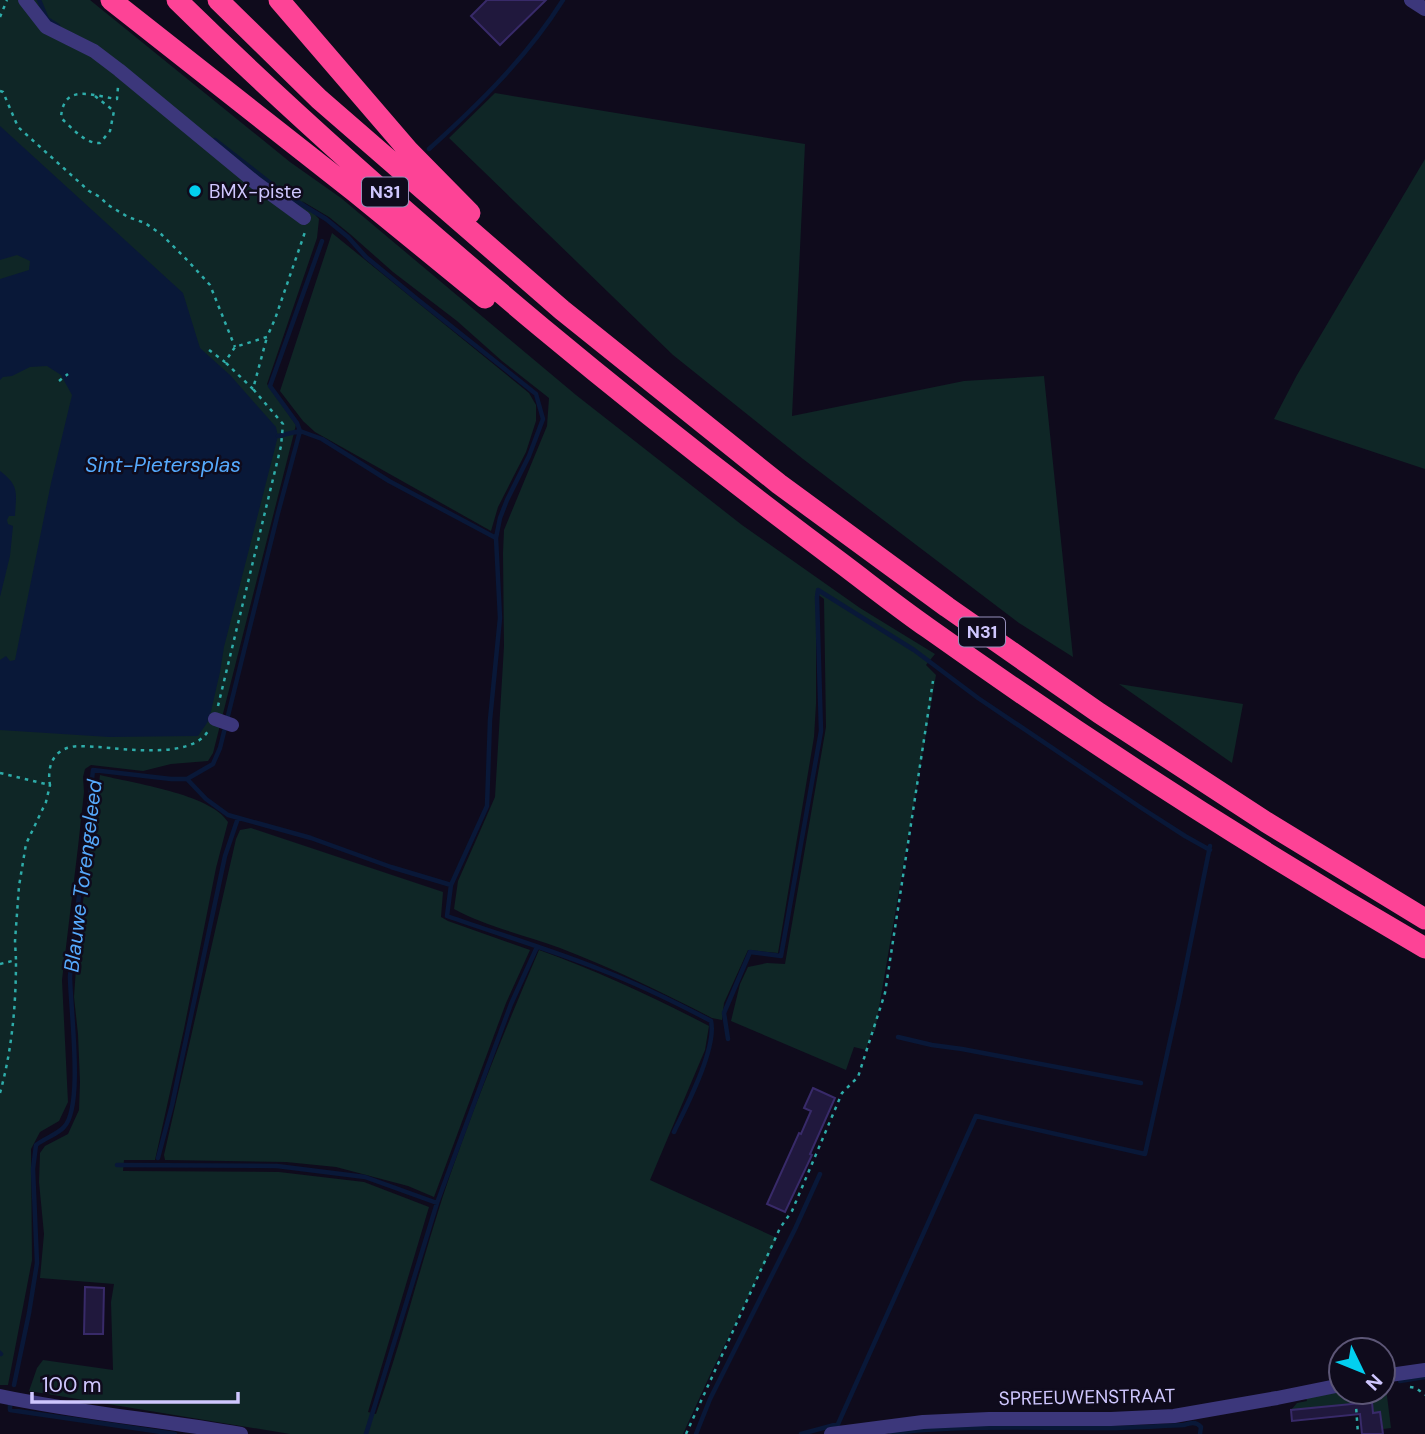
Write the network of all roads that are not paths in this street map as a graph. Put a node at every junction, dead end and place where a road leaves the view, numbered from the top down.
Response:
1 (25, 0) edge
2 (111, 0) edge
3 (177, 0) edge
4 (218, 0) edge
5 (279, 0) edge
6 (1411, 0) edge
7 (1425, 9) edge
8 (304, 218) road end
9 (479, 238) junction
10 (600, 376) junction
11 (215, 719) road end
12 (232, 725) dead end
13 (1425, 919) edge
14 (1425, 948) edge
15 (1425, 1370) edge
16 (1397, 1374) edge
17 (1327, 1388) edge
18 (0, 1396) edge
19 (241, 1434) edge
20 (831, 1434) edge

1 - 8 street
2 - 10 highway
3 - 10 highway, N31
4 - 9 highway, N31
5 - 9 highway
6 - 7 street
9 - 13 highway, N31
10 - 14 highway, N31
11 - 12 street
15 - 16 street
17 - 20 street, SPREEUWENSTRAAT
18 - 19 street

